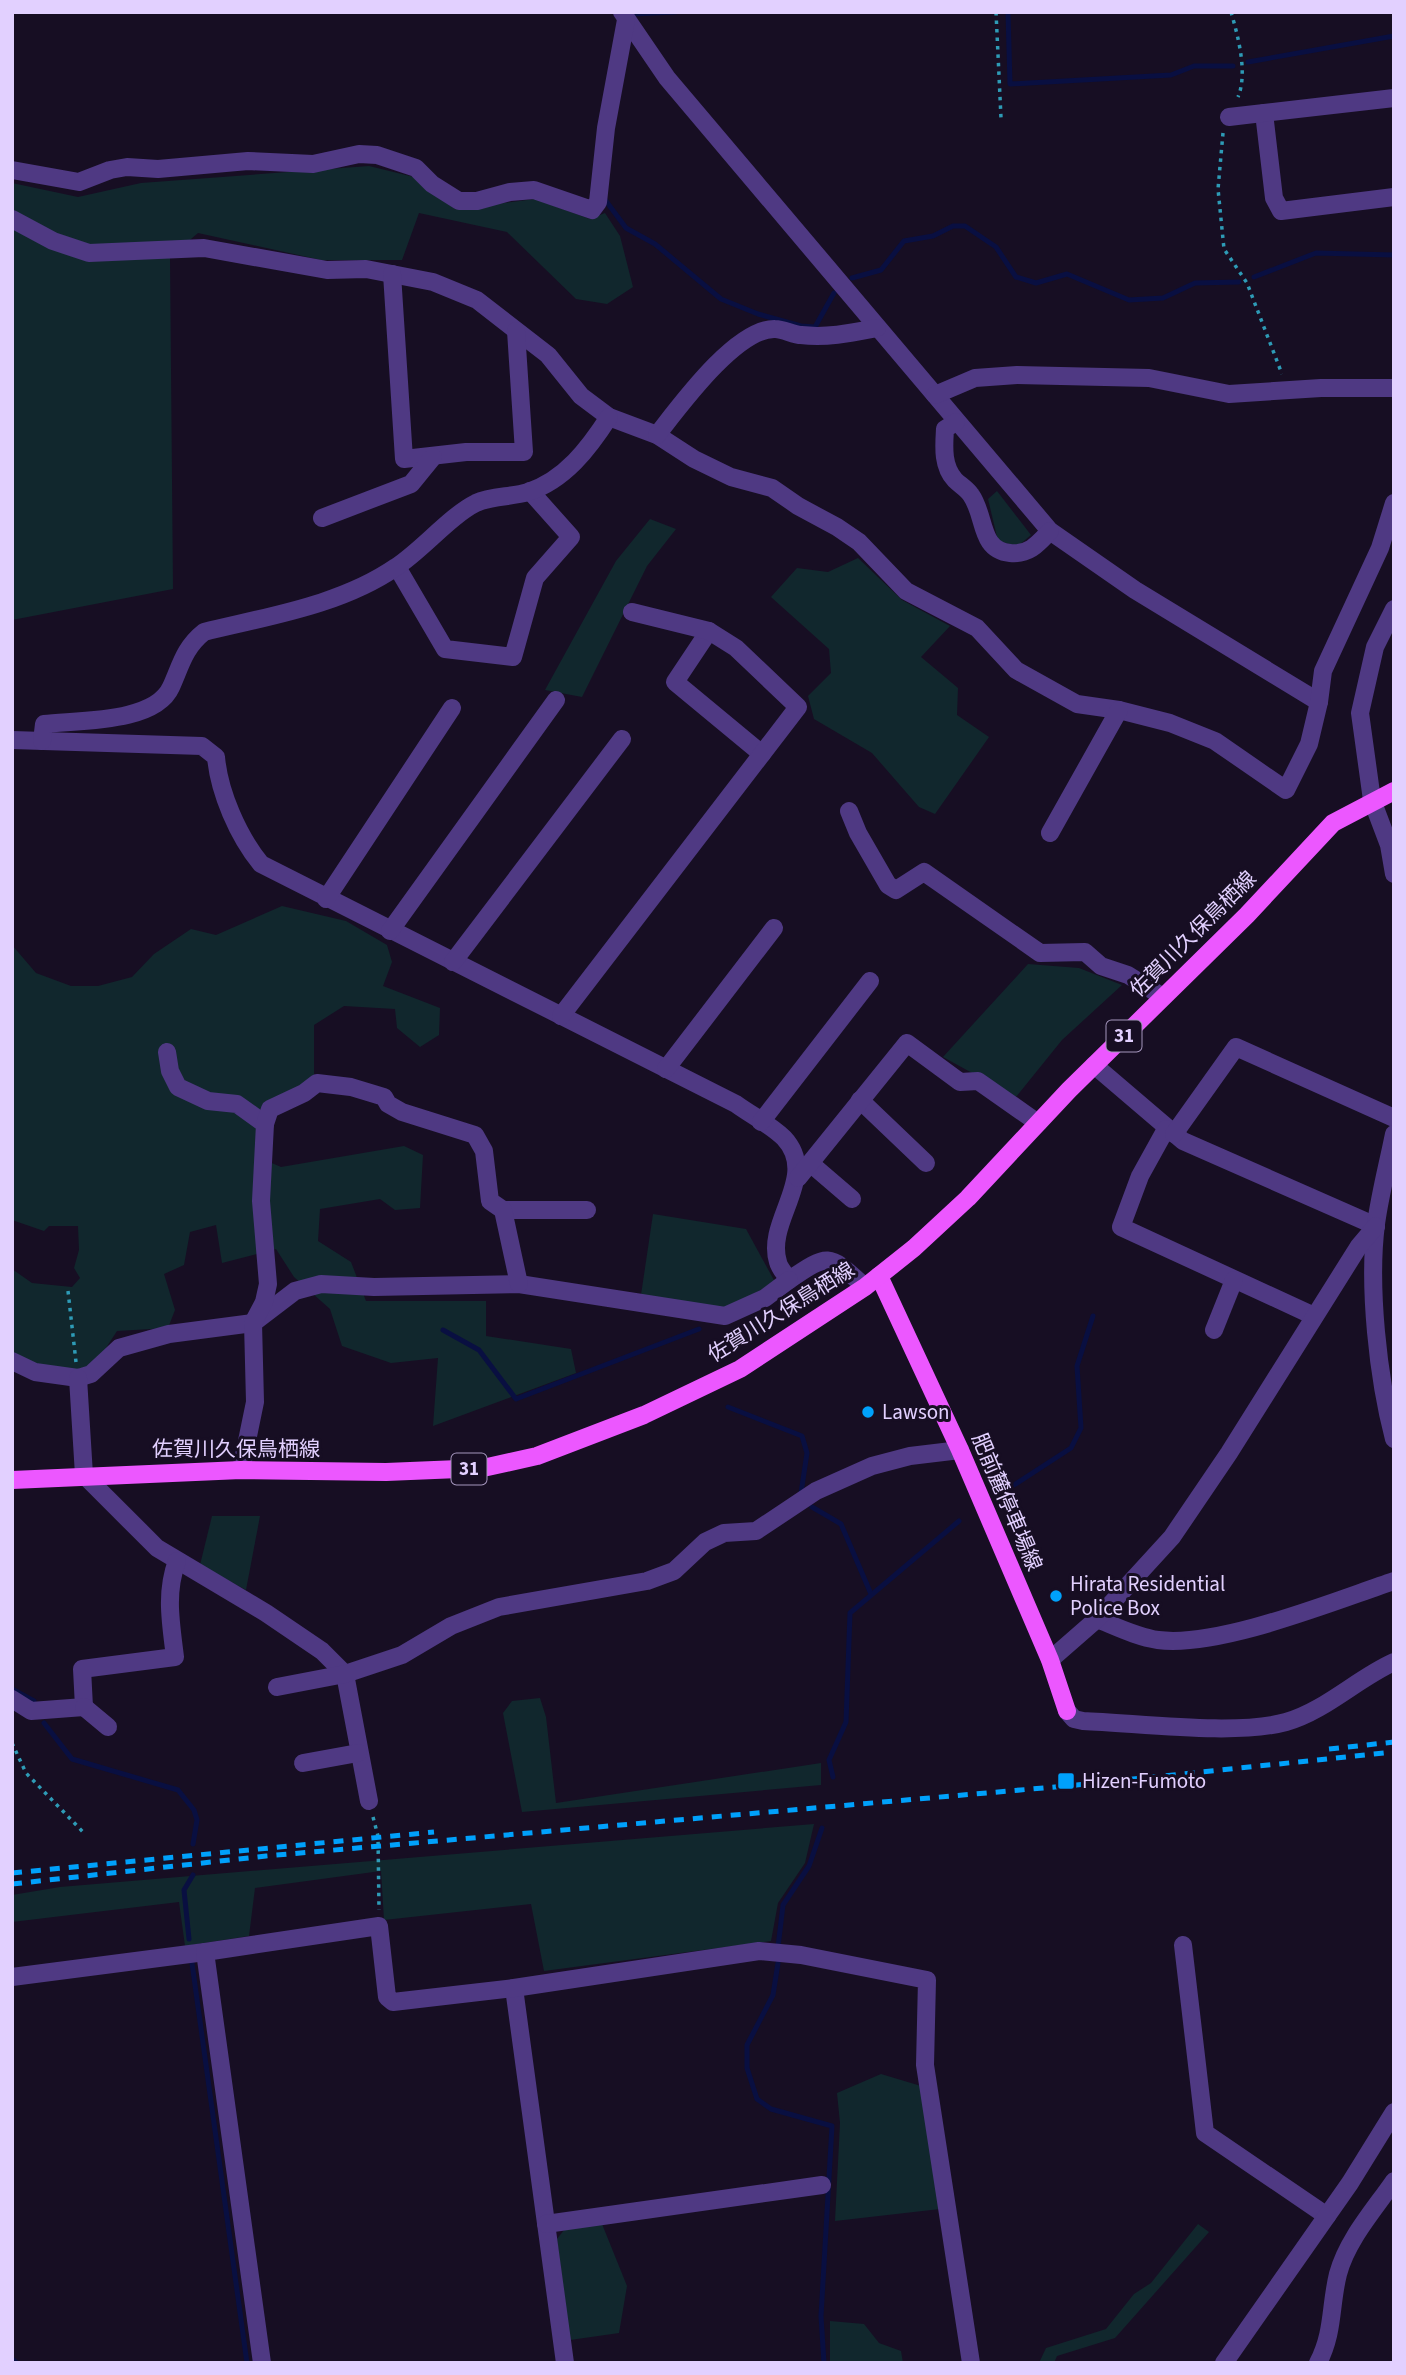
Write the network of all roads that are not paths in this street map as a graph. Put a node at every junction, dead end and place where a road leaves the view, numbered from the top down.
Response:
1 (624, 16) edge
2 (1394, 97) edge
3 (1264, 113) junction
4 (1229, 117) road end
5 (12, 170) edge
6 (1394, 197) edge
7 (12, 219) edge
8 (392, 274) junction
9 (877, 328) junction
10 (516, 331) junction
11 (1394, 388) edge
12 (935, 395) junction
13 (609, 417) junction
14 (956, 422) junction
15 (657, 435) junction
16 (433, 457) junction
17 (530, 491) junction
18 (1394, 503) edge
19 (322, 518) dead end
20 (1050, 531) junction
21 (397, 567) junction
22 (1394, 609) edge
23 (632, 612) dead end
24 (709, 631) junction
25 (556, 700) dead end
26 (1319, 702) junction
27 (452, 708) dead end
28 (1119, 710) junction
29 (622, 739) dead end
30 (12, 740) edge
31 (41, 741) junction
32 (762, 754) junction
33 (1394, 791) edge
34 (1372, 800) junction
35 (849, 810) dead end
36 (1050, 833) dead end
37 (1394, 874) edge
38 (326, 899) junction
39 (774, 929) dead end
40 (390, 931) junction
41 (453, 962) junction
42 (870, 981) dead end
43 (1163, 997) junction
44 (561, 1016) junction
45 (167, 1052) dead end
46 (1094, 1065) junction
47 (667, 1069) junction
48 (860, 1100) junction
49 (1394, 1118) edge
50 (761, 1122) junction
51 (265, 1124) junction
52 (1038, 1124) junction
53 (1170, 1132) junction
54 (1394, 1134) edge
55 (810, 1163) junction
56 (926, 1163) dead end
57 (797, 1178) junction
58 (852, 1199) dead end
59 (503, 1210) junction
60 (587, 1210) dead end
61 (1376, 1226) junction
62 (789, 1280) junction
63 (1234, 1280) junction
64 (872, 1282) junction
65 (519, 1284) junction
66 (1314, 1316) junction
67 (253, 1322) junction
68 (1214, 1330) dead end
69 (12, 1361) edge
70 (78, 1378) junction
71 (1394, 1439) edge
72 (960, 1450) junction
73 (241, 1470) junction
74 (84, 1475) junction
75 (12, 1480) edge
76 (177, 1561) junction
77 (1394, 1581) edge
78 (1097, 1619) junction
79 (1050, 1660) junction
80 (1394, 1661) edge
81 (345, 1674) junction
82 (277, 1687) dead end
83 (12, 1699) edge
84 (84, 1707) junction
85 (1067, 1711) joint
86 (108, 1727) dead end
87 (358, 1752) junction
88 (303, 1763) dead end
89 (369, 1801) road end
90 (1183, 1945) dead end
91 (205, 1952) junction
92 (12, 1977) edge
93 (514, 1988) junction
94 (1394, 2112) edge
95 (1394, 2181) edge
96 (822, 2185) dead end
97 (1327, 2216) junction
98 (546, 2224) junction
99 (262, 2363) edge
100 (565, 2363) edge
101 (971, 2363) edge
102 (1224, 2363) edge
103 (1318, 2363) edge

1 - 5 street
1 - 9 street
2 - 3 street
3 - 4 street
3 - 6 street
7 - 8 street
8 - 10 street
8 - 16 street
9 - 12 street
9 - 15 street
10 - 13 street
10 - 16 street
11 - 12 street
12 - 14 street
13 - 15 street
13 - 17 street
14 - 20 street
14 - 20 street
15 - 28 street
16 - 19 street
17 - 21 street
17 - 21 street
18 - 26 street
20 - 26 street
21 - 31 street
22 - 34 street
23 - 24 street
24 - 32 street
24 - 32 street
25 - 40 street
26 - 28 street
27 - 38 street
28 - 36 street
29 - 41 street
30 - 31 street
31 - 38 street
32 - 44 street
33 - 34 main road, 佐賀川久保鳥栖線 / 31
34 - 37 street
34 - 43 main road, 佐賀川久保鳥栖線 / 31
35 - 43 street
38 - 40 street
39 - 47 street
40 - 41 street
41 - 44 street
42 - 50 street
43 - 46 main road, 佐賀川久保鳥栖線 / 31
44 - 47 street
45 - 51 street
46 - 52 main road, 佐賀川久保鳥栖線 / 31
46 - 53 street
47 - 50 street
48 - 52 street
48 - 55 street
48 - 56 street
49 - 53 street
50 - 57 street
51 - 59 street
51 - 67 street
52 - 64 main road, 佐賀川久保鳥栖線 / 31
53 - 61 street
53 - 63 street
54 - 61 street
55 - 57 street
55 - 58 street
57 - 62 street
59 - 60 street
59 - 65 street
61 - 66 street
61 - 71 street
62 - 64 street
62 - 65 street
63 - 66 street
63 - 68 street
64 - 72 main road, 肥前麓停車場線
64 - 73 main road, 佐賀川久保鳥栖線 / 31
65 - 67 street
66 - 78 street
67 - 70 street
67 - 73 street
69 - 70 street
70 - 74 street
72 - 79 main road, 肥前麓停車場線
72 - 81 street
73 - 74 main road, 佐賀川久保鳥栖線 / 31
74 - 75 main road, 佐賀川久保鳥栖線 / 31
74 - 76 street
76 - 81 street
76 - 84 street
77 - 78 street
78 - 79 street
79 - 85 main road, 肥前麓停車場線
80 - 85 street
81 - 82 street
81 - 87 street
83 - 84 street
84 - 86 street
87 - 88 street
87 - 89 street
90 - 97 street
91 - 92 street
91 - 93 street
91 - 99 street
93 - 98 street
93 - 101 street
94 - 97 street
95 - 103 street
96 - 98 street
97 - 102 street
98 - 100 street

